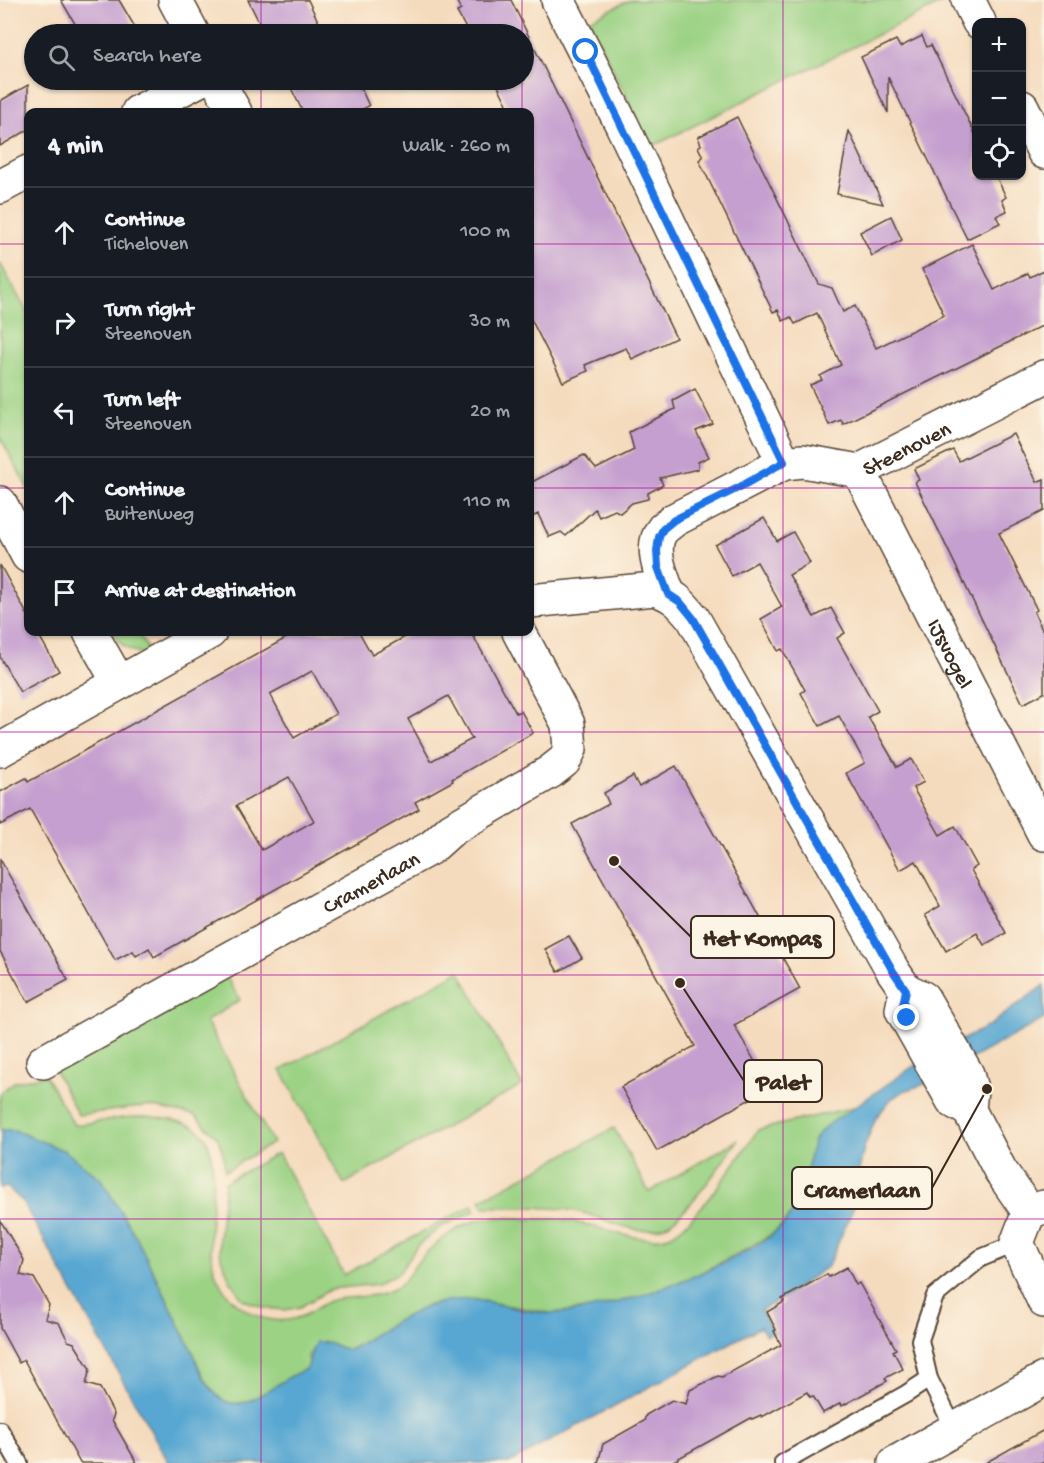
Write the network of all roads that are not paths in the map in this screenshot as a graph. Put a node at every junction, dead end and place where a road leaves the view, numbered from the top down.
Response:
1 (175, 0) edge
2 (558, 0) edge
3 (968, 0) edge
4 (977, 18) edge
5 (188, 24) edge
6 (180, 90) edge
7 (223, 90) edge
8 (146, 108) edge
9 (233, 108) edge
10 (1026, 115) edge
11 (1044, 152) edge
12 (24, 174) edge
13 (0, 187) edge
14 (1044, 377) edge
15 (784, 462) junction
16 (859, 471) junction
17 (0, 503) edge
18 (24, 548) edge
19 (668, 594) junction
20 (534, 601) edge
21 (92, 636) edge
22 (203, 636) edge
23 (521, 636) edge
24 (119, 683) junction
25 (0, 750) edge
26 (1044, 834) edge
27 (44, 1062) dead end
28 (1036, 1209) edge
29 (1017, 1243) junction
30 (1044, 1300) edge
31 (929, 1379) junction
32 (1044, 1379) edge
33 (0, 1430) edge
34 (955, 1430) junction
35 (19, 1463) edge
36 (783, 1463) edge
37 (895, 1463) edge

1 - 5 street
2 - 15 street
3 - 4 street
6 - 8 street
7 - 9 street
10 - 11 street
12 - 13 street
14 - 16 street, Steenoven
15 - 16 street, Steenoven
15 - 19 street
16 - 26 street, IJsvogel
17 - 18 street
19 - 20 street
19 - 28 street
21 - 24 street
22 - 24 street
23 - 27 street, Cramerlaan
24 - 25 street
28 - 29 street
29 - 30 street
29 - 31 lane
31 - 34 lane
31 - 36 lane
32 - 34 street
33 - 35 lane
34 - 37 street

